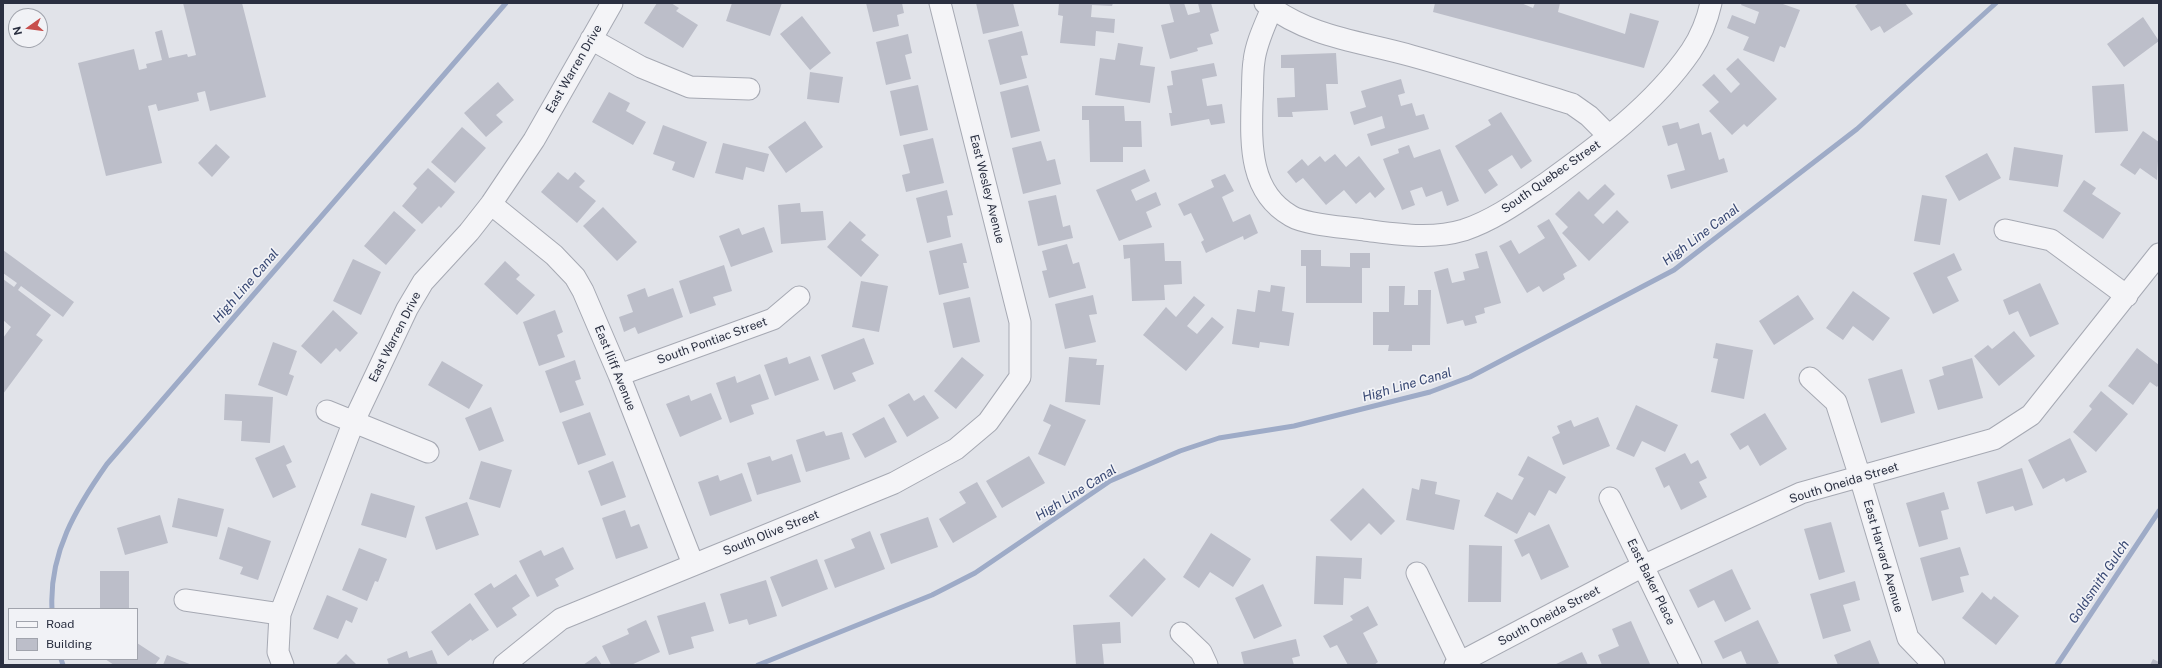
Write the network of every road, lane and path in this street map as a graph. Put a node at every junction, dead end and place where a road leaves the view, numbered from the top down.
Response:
1 (612, 3) edge
2 (940, 3) edge
3 (1711, 3) edge
4 (1269, 6) edge
5 (591, 39) junction
6 (749, 89) dead end
7 (1608, 135) junction
8 (490, 204) junction
9 (2005, 230) dead end
10 (2159, 254) edge
11 (2127, 296) junction
12 (799, 297) dead end
13 (619, 375) junction
14 (1020, 377) joint
15 (1810, 378) dead end
16 (327, 411) dead end
17 (354, 421) junction
18 (428, 452) dead end
19 (1860, 477) junction
20 (1610, 498) dead end
21 (693, 564) junction
22 (1643, 566) junction
23 (1417, 573) dead end
24 (185, 600) dead end
25 (280, 614) junction
26 (1181, 633) dead end
27 (1458, 664) edge
28 (283, 665) edge
29 (504, 665) edge
30 (1208, 665) edge
31 (1691, 665) edge
32 (1934, 665) edge

1 - 5 street, East Warren Drive
2 - 14 street, East Wesley Avenue
3 - 7 street, South Quebec Street
4 - 7 street, South Quebec Street
4 - 7 street, South Quebec Street
5 - 6 street
5 - 8 street, East Warren Drive
8 - 13 street, East Iliff Avenue
8 - 17 street, East Warren Drive
9 - 11 street
10 - 11 street, South Oneida Street
11 - 19 street, South Oneida Street
12 - 13 street, South Pontiac Street
13 - 21 street, East Iliff Avenue
14 - 21 street, South Olive Street
15 - 19 street, East Harvard Avenue
16 - 17 street
17 - 18 street
17 - 25 street, East Warren Drive
19 - 22 street, South Oneida Street
19 - 32 street, East Harvard Avenue
20 - 22 street, East Baker Place
21 - 29 street, South Olive Street
22 - 27 street, South Oneida Street
22 - 31 street, East Baker Place
23 - 27 street
24 - 25 street
25 - 28 street, East Warren Drive
26 - 30 street

